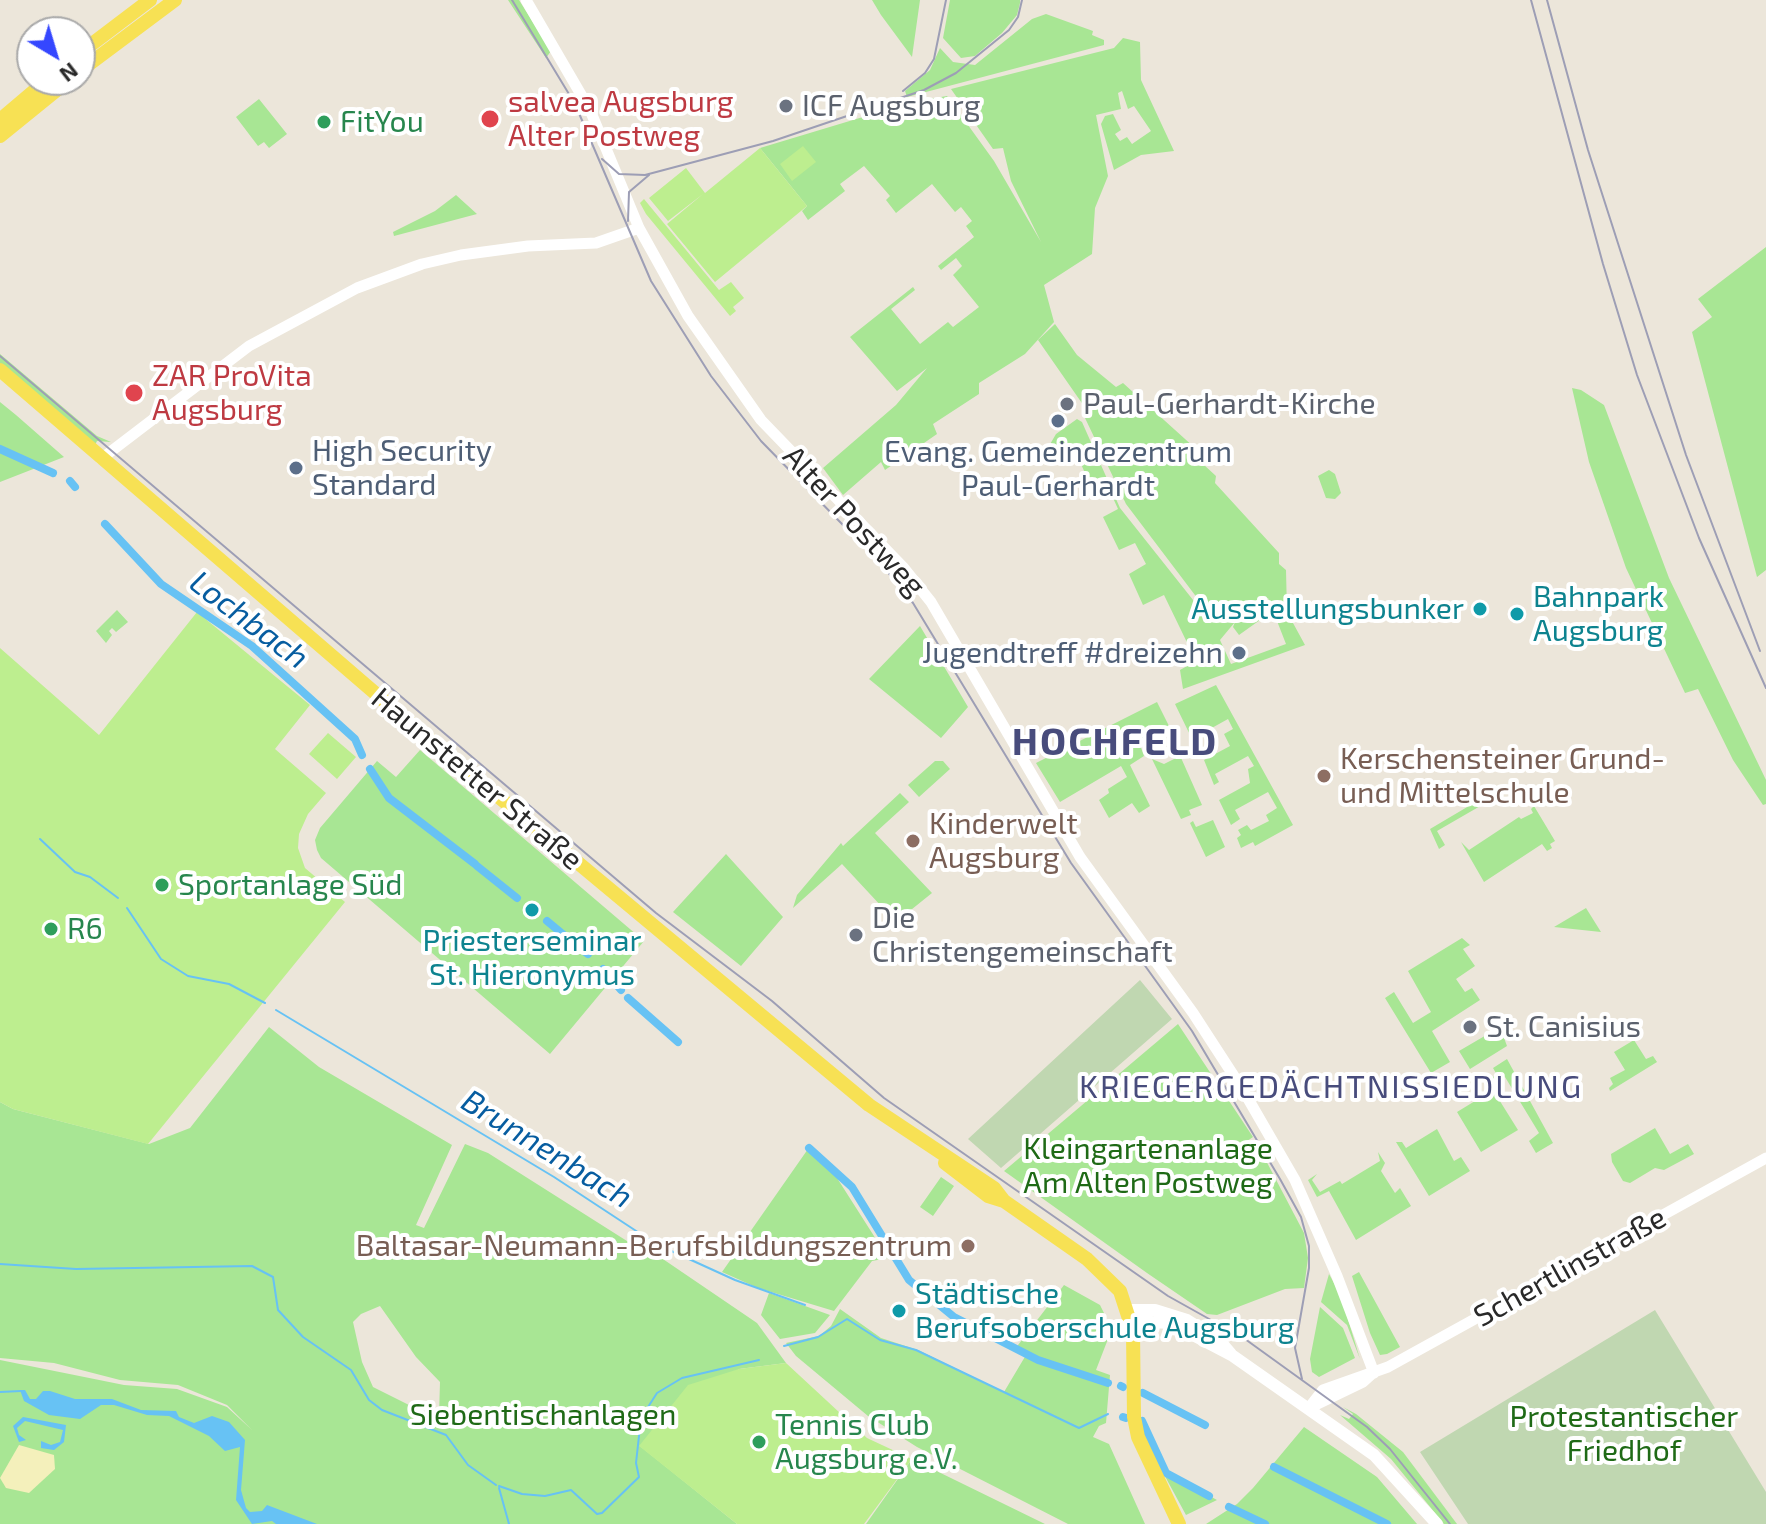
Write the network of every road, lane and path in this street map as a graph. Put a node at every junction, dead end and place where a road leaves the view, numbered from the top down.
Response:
1 (150, 0) edge
2 (175, 0) edge
3 (526, 0) edge
4 (96, 41) edge
5 (96, 59) edge
6 (28, 96) edge
7 (49, 96) edge
8 (0, 120) edge
9 (0, 136) edge
10 (639, 228) junction
11 (0, 370) edge
12 (0, 378) edge
13 (32, 399) junction
14 (101, 459) junction
15 (1766, 1158) edge
16 (1130, 1316) junction
17 (1374, 1373) junction
18 (1309, 1408) junction
19 (1179, 1524) edge
20 (1437, 1524) edge

1 - 4 main road
2 - 5 main road
3 - 10 street, Alter Postweg
6 - 8 main road
7 - 9 main road
10 - 14 street
10 - 17 street, Alter Postweg
11 - 13 main road, Haunstetter Straße
12 - 13 main road, Haunstetter Straße
13 - 14 main road, Haunstetter Straße
14 - 16 main road, Haunstetter Straße
15 - 17 street, Schertlinstraße
16 - 18 main road
16 - 19 main road
17 - 18 street, Schertlinstraße
18 - 20 main road

